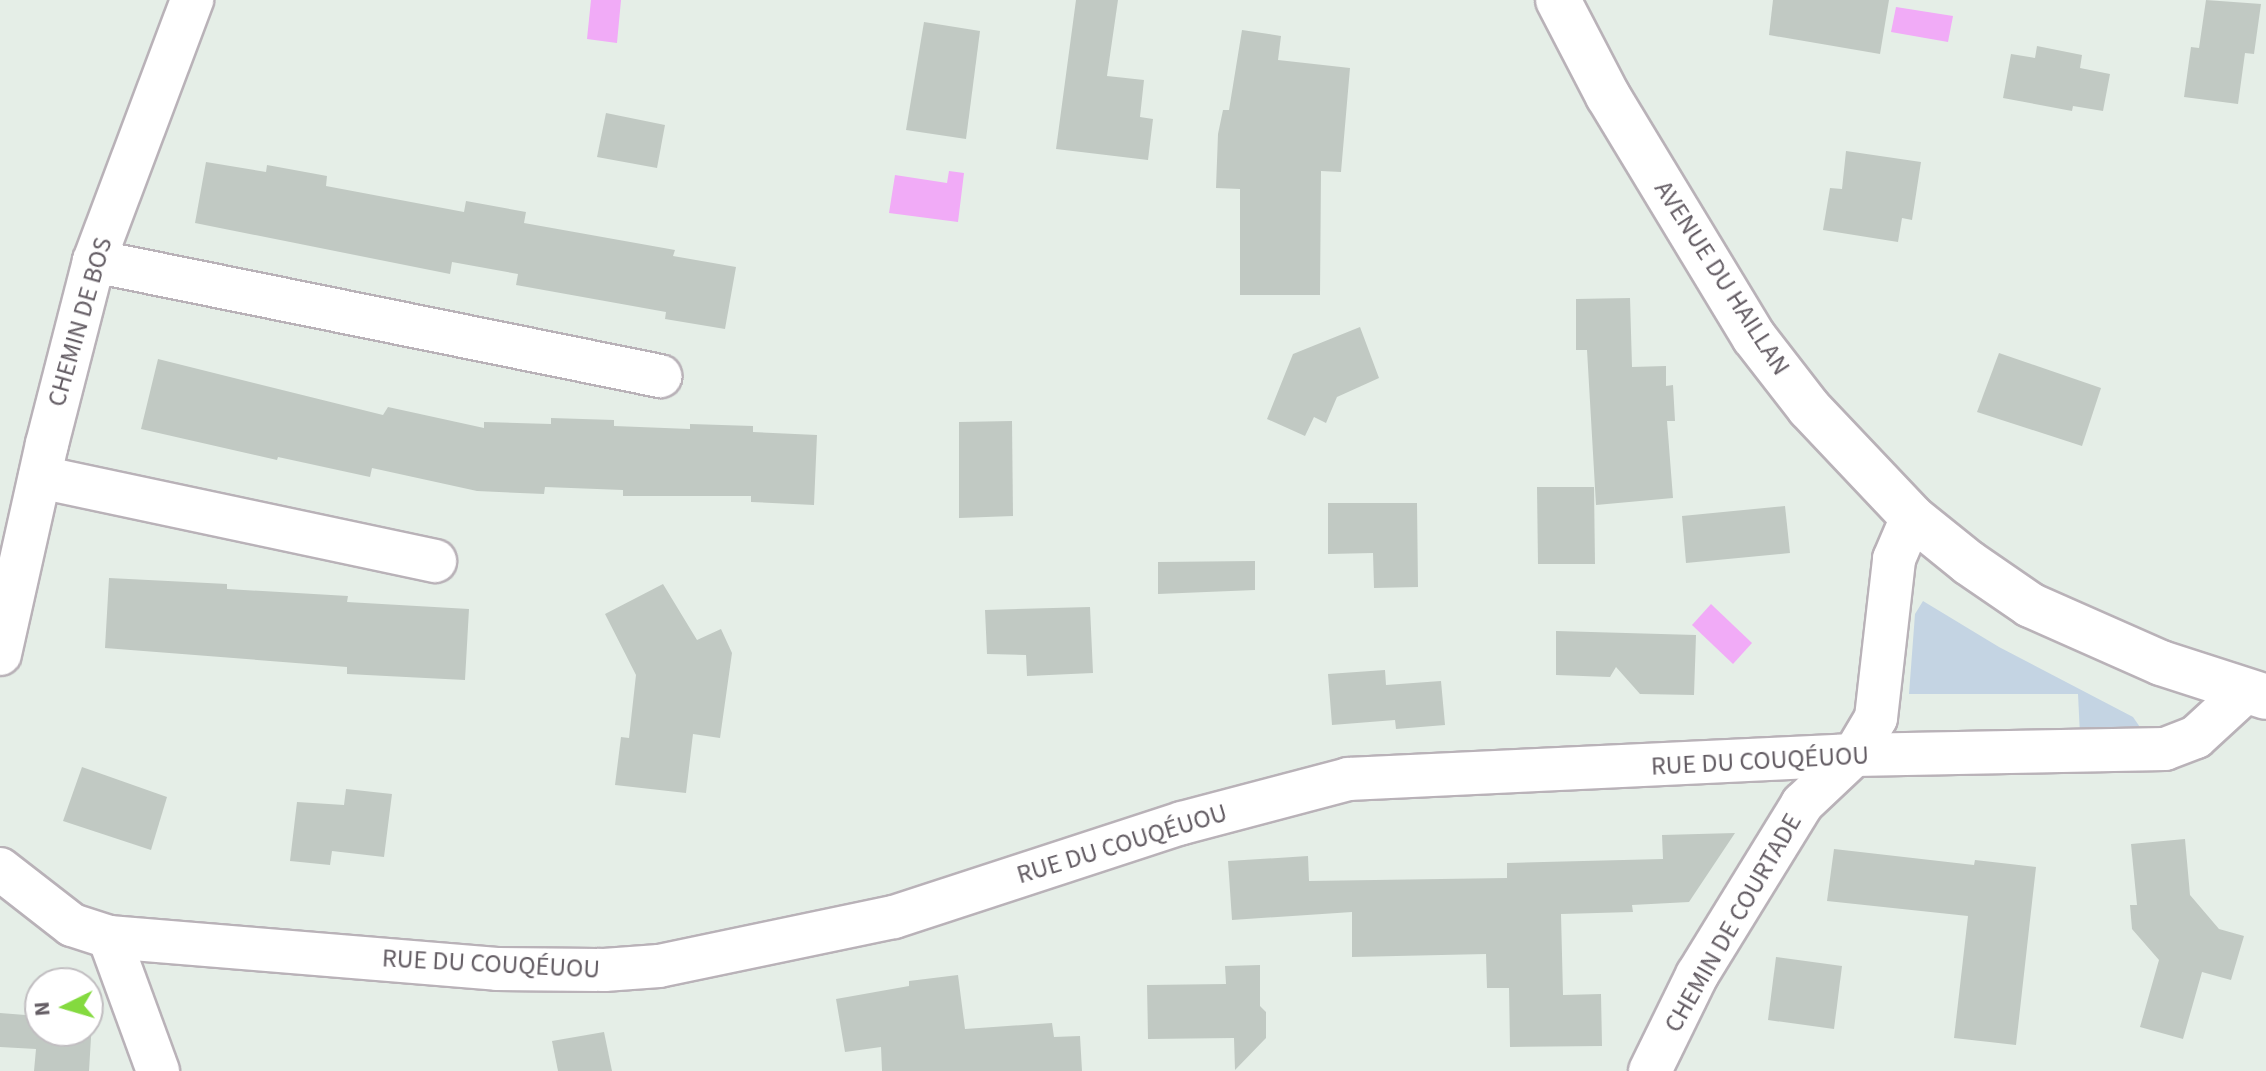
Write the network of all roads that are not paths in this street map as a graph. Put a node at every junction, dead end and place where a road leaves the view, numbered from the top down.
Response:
1 (192, 0) edge
2 (1558, 0) edge
3 (94, 261) junction
4 (660, 376) dead end
5 (40, 477) junction
6 (1912, 517) junction
7 (435, 561) dead end
8 (0, 654) edge
9 (2256, 694) edge
10 (1854, 755) junction
11 (2, 867) edge
12 (109, 937) junction
13 (158, 1071) edge
14 (1650, 1071) edge

1 - 3 street, CHEMIN DE BOS
2 - 6 street, AVENUE DU HAILLAN
3 - 4 street
3 - 5 street, CHEMIN DE BOS
5 - 7 street
5 - 8 street, CHEMIN DE BOS
6 - 9 street, AVENUE DU HAILLAN
6 - 10 street, CHEMIN DE COURTADE
9 - 10 street, RUE DU COUQÉUOU
10 - 12 street, RUE DU COUQÉUOU
10 - 14 street, CHEMIN DE COURTADE
11 - 12 street, RUE DU COUQÉUOU
12 - 13 street

